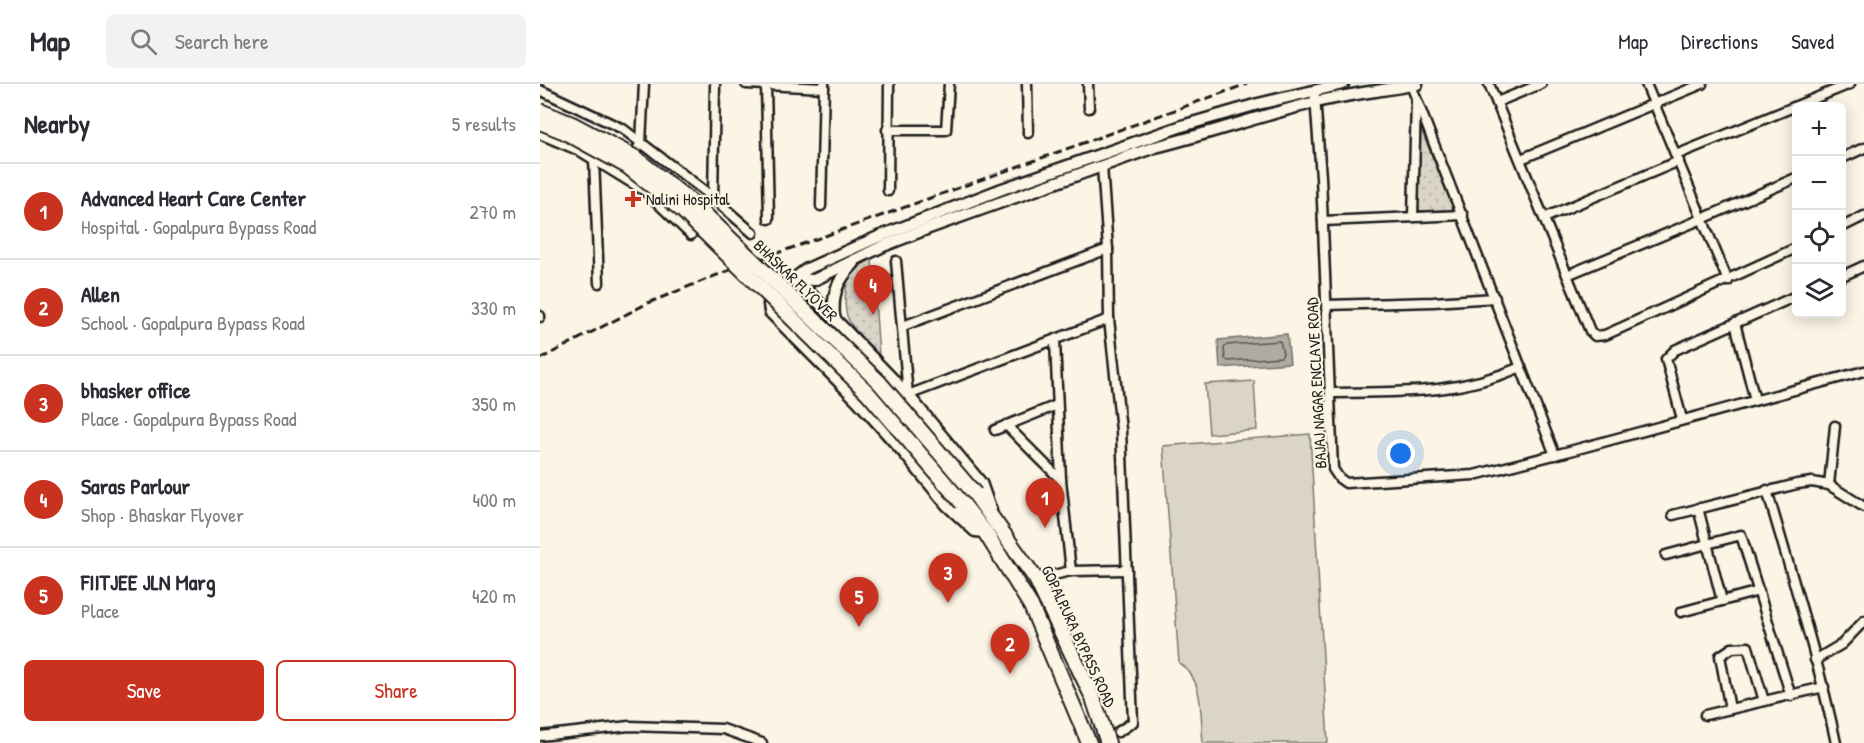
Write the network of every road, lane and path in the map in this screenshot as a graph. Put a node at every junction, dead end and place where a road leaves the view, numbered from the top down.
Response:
1 (644, 84) edge
2 (715, 84) edge
3 (746, 84) edge
4 (889, 84) edge
5 (949, 84) edge
6 (1027, 84) edge
7 (1088, 84) edge
8 (1343, 84) edge
9 (1490, 84) edge
10 (1541, 84) edge
11 (1646, 84) edge
12 (1702, 84) edge
13 (1850, 84) edge
14 (766, 85) edge
15 (1414, 85) edge
16 (824, 86) edge
17 (540, 90) edge
18 (1315, 96) junction
19 (1416, 96) junction
20 (1497, 102) junction
21 (1654, 103) junction
22 (1089, 108) dead end
23 (540, 111) edge
24 (540, 122) edge
25 (887, 130) junction
26 (1028, 133) dead end
27 (540, 134) edge
28 (641, 143) junction
29 (1864, 148) edge
30 (1846, 156) edge
31 (1677, 158) junction
32 (594, 159) junction
33 (1521, 159) junction
34 (1102, 166) junction
35 (621, 176) junction
36 (1792, 180) edge
37 (888, 191) dead end
38 (713, 199) junction
39 (821, 206) dead end
40 (1463, 215) junction
41 (1864, 216) edge
42 (1413, 217) junction
43 (1544, 218) junction
44 (769, 219) dead end
45 (1702, 219) junction
46 (1323, 221) junction
47 (1846, 225) edge
48 (753, 233) dead end
49 (691, 235) dead end
50 (1107, 249) junction
51 (1792, 250) edge
52 (858, 259) junction
53 (896, 261) dead end
54 (1864, 266) edge
55 (1846, 274) edge
56 (1567, 275) junction
57 (796, 279) junction
58 (1728, 281) junction
59 (599, 283) dead end
60 (1495, 298) junction
61 (1792, 298) edge
62 (1327, 305) junction
63 (834, 319) junction
64 (1109, 319) junction
65 (1735, 323) junction
66 (903, 326) junction
67 (1055, 340) junction
68 (1521, 367) junction
69 (1864, 371) edge
70 (1330, 393) junction
71 (908, 395) junction
72 (1755, 400) junction
73 (1057, 405) junction
74 (1682, 419) junction
75 (1006, 425) junction
76 (1835, 426) dead end
77 (995, 430) dead end
78 (1555, 455) junction
79 (1061, 480) junction
80 (1829, 485) junction
81 (1767, 490) junction
82 (1864, 507) edge
83 (1698, 508) junction
84 (1673, 515) dead end
85 (993, 517) junction
86 (985, 532) junction
87 (1706, 545) junction
88 (1666, 555) dead end
89 (1127, 570) junction
90 (1071, 572) junction
91 (1036, 579) junction
92 (1759, 591) junction
93 (1722, 601) junction
94 (1681, 612) dead end
95 (1864, 621) edge
96 (1815, 660) junction
97 (1824, 687) junction
98 (1791, 696) junction
99 (1764, 701) junction
100 (1730, 709) junction
101 (1705, 715) dead end
102 (1118, 732) dead end
103 (540, 736) edge
104 (762, 743) edge
105 (1089, 743) edge
106 (1108, 743) edge
107 (1836, 743) edge

1 - 28 street
2 - 38 street
3 - 14 street
4 - 25 street
5 - 25 street
6 - 26 street
7 - 22 street
8 - 18 street
9 - 20 street
10 - 20 street
11 - 21 street
12 - 21 street
13 - 31 street
14 - 16 street
14 - 44 street
15 - 18 street
15 - 19 street
16 - 39 street
17 - 28 street
18 - 34 street
18 - 46 street, BAJAJ NAGAR ENCLAVE ROAD
18 - 57 street
19 - 40 street
19 - 42 street
20 - 33 street
21 - 31 street
21 - 33 street
23 - 85 main road, BHASKAR FLYOVER, bridge
24 - 86 main road, BHASKAR FLYOVER, bridge
25 - 37 street
27 - 32 street
28 - 35 street
28 - 38 street
29 - 30 street
31 - 43 street
31 - 45 street
32 - 35 street
32 - 59 street
33 - 43 street
34 - 50 street
34 - 52 street
35 - 49 street
36 - 45 street
38 - 48 street
40 - 42 street
40 - 60 street
41 - 47 street
42 - 46 street
43 - 56 street
45 - 56 street
45 - 58 street
46 - 62 street, BAJAJ NAGAR ENCLAVE ROAD
50 - 64 street
50 - 66 street
51 - 58 street
52 - 57 street
52 - 63 street
53 - 66 street
54 - 55 street
56 - 58 street
57 - 63 street
57 - 86 street
60 - 62 street
60 - 68 street
61 - 65 street
62 - 70 street, BAJAJ NAGAR ENCLAVE ROAD
63 - 71 street
64 - 67 street
64 - 89 street
65 - 72 street
65 - 74 street
66 - 71 street
67 - 71 street
67 - 73 street
68 - 70 street
68 - 78 street
69 - 72 street, BAJAJ NAGAR ENCLAVE ROAD
70 - 78 street, BAJAJ NAGAR ENCLAVE ROAD
71 - 85 street
72 - 74 street, BAJAJ NAGAR ENCLAVE ROAD
73 - 75 street
73 - 79 street
74 - 78 street, BAJAJ NAGAR ENCLAVE ROAD
75 - 77 street
75 - 79 street
76 - 80 street
79 - 90 street
80 - 81 street
80 - 82 street
81 - 83 street
81 - 96 street
83 - 84 street
83 - 87 street
85 - 91 main road, GOPALPURA BYPASS ROAD
86 - 105 main road, GOPALPURA BYPASS ROAD
87 - 88 street
87 - 92 street
87 - 93 street
89 - 90 street
89 - 102 street
90 - 91 street
91 - 106 main road, GOPALPURA BYPASS ROAD
92 - 93 street
92 - 98 street
93 - 94 street
95 - 96 street
96 - 97 street
97 - 98 street
97 - 107 street
98 - 99 street
99 - 100 street
99 - 100 street
100 - 101 street
103 - 104 street

